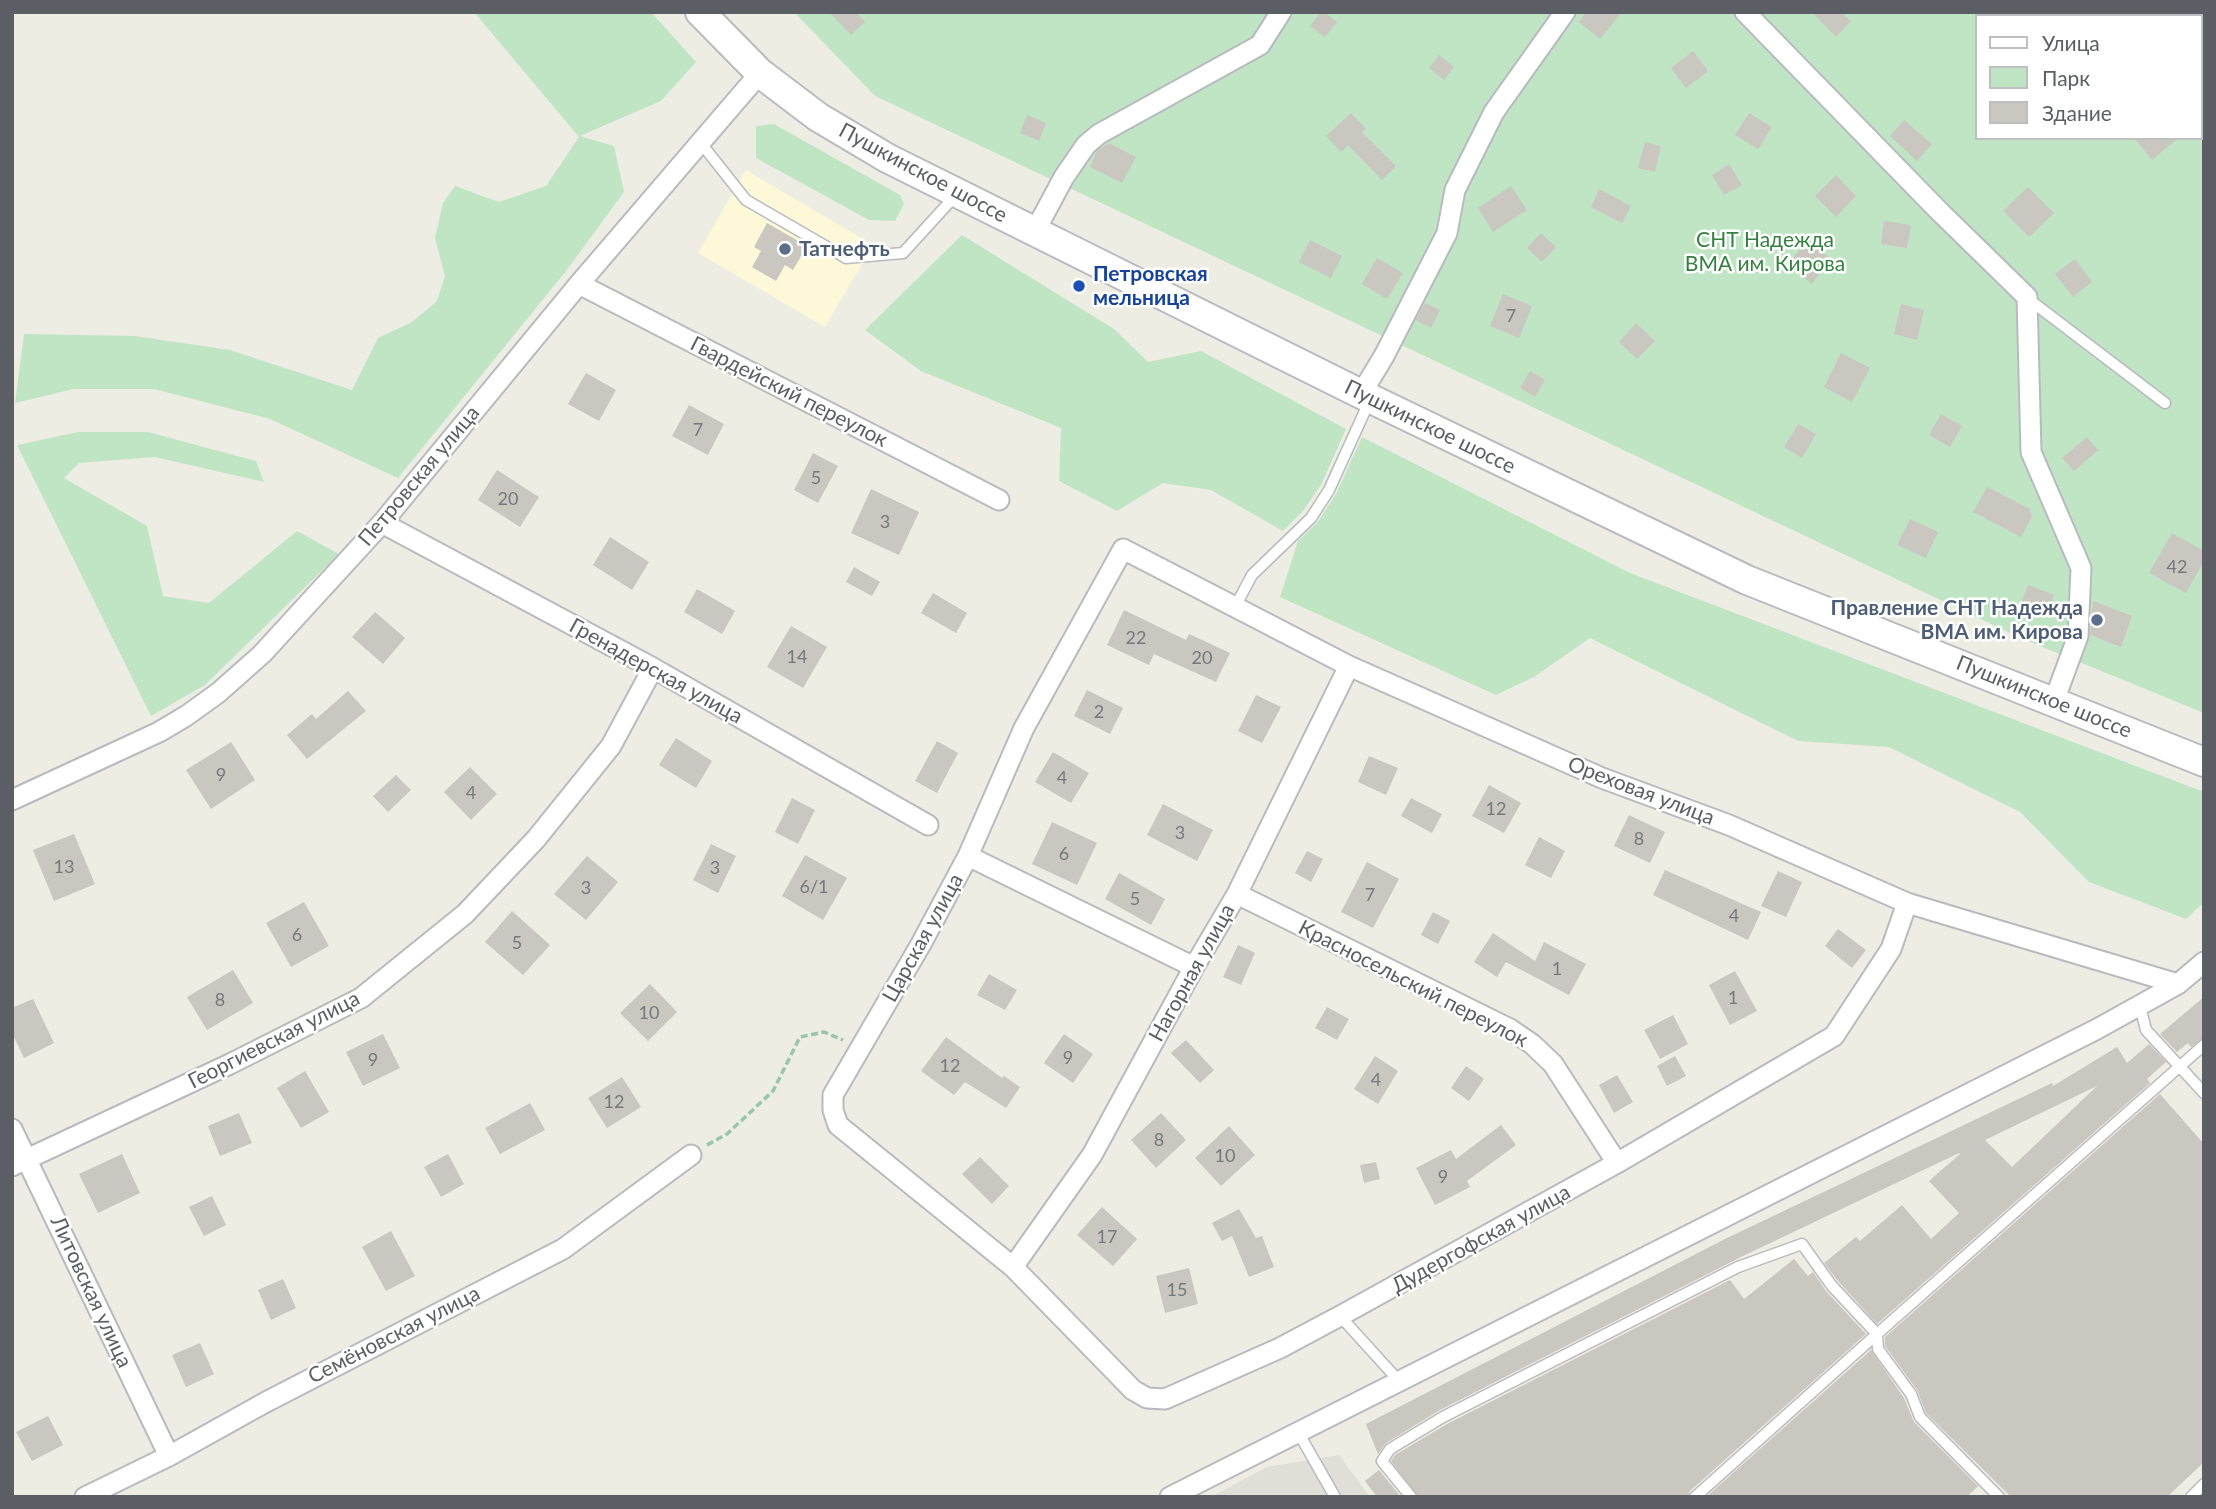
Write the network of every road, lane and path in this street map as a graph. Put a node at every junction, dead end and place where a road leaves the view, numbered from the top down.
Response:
1 (1281, 12) edge
2 (1565, 12) edge
3 (1745, 12) edge
4 (704, 13) edge
5 (760, 73) junction
6 (700, 141) junction
7 (958, 193) junction
8 (1035, 231) junction
9 (579, 284) junction
10 (2027, 297) junction
11 (1366, 396) junction
12 (2165, 403) dead end
13 (999, 500) dead end
14 (382, 523) junction
15 (1123, 550) joint
16 (1235, 607) junction
17 (1349, 666) junction
18 (653, 668) junction
19 (2054, 701) junction
20 (2204, 762) edge
21 (12, 800) edge
22 (928, 825) dead end
23 (968, 856) junction
24 (1237, 894) junction
25 (1907, 903) junction
26 (2204, 962) edge
27 (1194, 967) junction
28 (2178, 984) junction
29 (2140, 1006) junction
30 (2204, 1045) edge
31 (861, 1047) junction
32 (2179, 1066) junction
33 (2204, 1093) edge
34 (12, 1129) edge
35 (691, 1155) joint
36 (20, 1162) edge
37 (1617, 1163) junction
38 (1013, 1267) junction
39 (1340, 1316) junction
40 (1877, 1334) junction
41 (1399, 1381) junction
42 (1298, 1432) junction
43 (169, 1456) junction
44 (2204, 1484) edge
45 (85, 1497) edge
46 (1171, 1497) edge
47 (1335, 1497) edge
48 (1411, 1497) edge
49 (1695, 1497) edge
50 (1999, 1497) edge
51 (2190, 1497) edge

1 - 8 street
2 - 11 street
3 - 10 street
4 - 5 main road, Пушкинское шоссе
5 - 6 street, Петровская улица
5 - 7 main road, Пушкинское шоссе
6 - 7 lane
6 - 9 street, Петровская улица
7 - 8 main road, Пушкинское шоссе
8 - 11 main road, Пушкинское шоссе
9 - 13 street, Гвардейский переулок
9 - 14 street, Петровская улица
10 - 12 lane
10 - 19 street
11 - 16 lane
11 - 19 main road, Пушкинское шоссе
14 - 18 street, Гренадерская улица
14 - 21 street, Петровская улица
15 - 16 street, Ореховая улица
15 - 23 street, Царская улица
16 - 17 street, Ореховая улица
17 - 24 street, Нагорная улица
17 - 25 street, Ореховая улица
18 - 22 street, Гренадерская улица
18 - 36 street, Георгиевская улица
19 - 20 main road, Пушкинское шоссе
23 - 27 street
23 - 31 street, Царская улица
24 - 27 street, Нагорная улица
24 - 37 street, Красносельский переулок
25 - 28 street, Ореховая улица
25 - 37 street, Дудергофская улица
26 - 28 street
27 - 38 street, Нагорная улица
28 - 29 street
29 - 32 lane
29 - 41 street
30 - 32 lane
31 - 35 path
31 - 38 street, Царская улица
32 - 33 lane
32 - 40 lane
34 - 36 street, Литовская улица
35 - 43 street, Семёновская улица
36 - 43 street, Литовская улица
37 - 39 street, Дудергофская улица
38 - 39 street, Дудергофская улица
39 - 41 lane
40 - 48 lane
40 - 49 lane
40 - 50 lane
41 - 42 street
42 - 46 street
42 - 47 lane
43 - 45 street, Семёновская улица
44 - 51 lane

